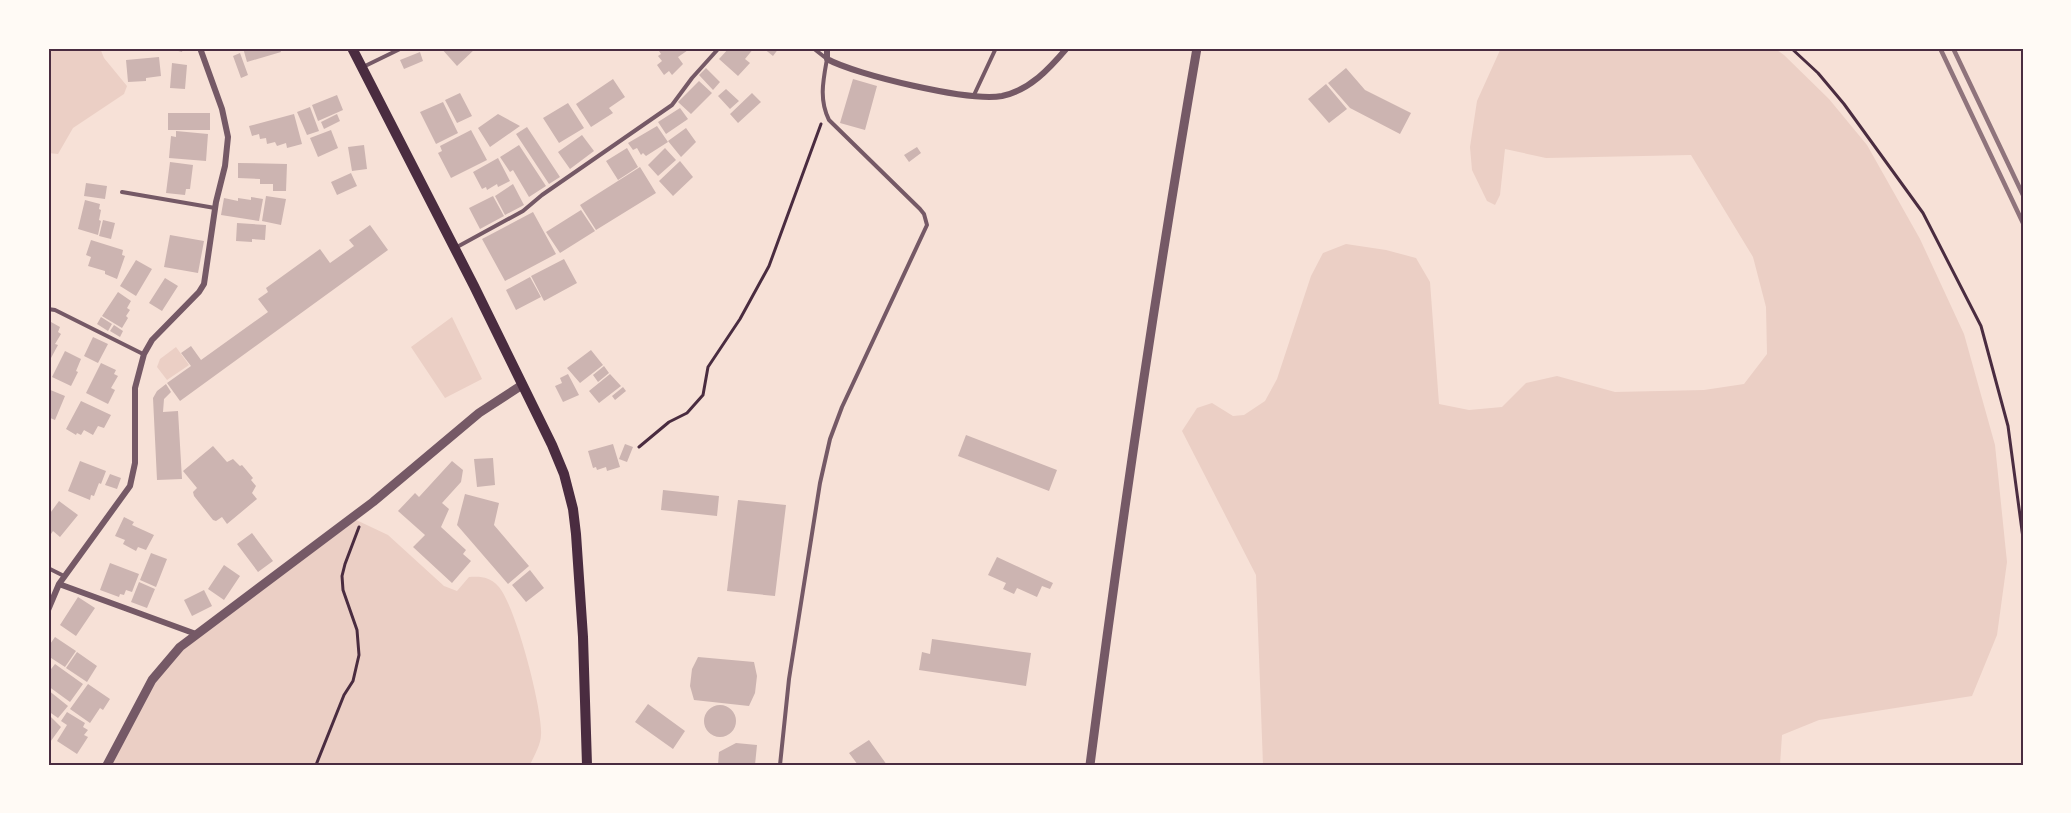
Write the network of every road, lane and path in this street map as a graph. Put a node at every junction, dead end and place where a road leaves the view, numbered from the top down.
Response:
1 (200, 48) edge
2 (352, 48) edge
3 (402, 48) edge
4 (719, 48) edge
5 (813, 48) edge
6 (827, 48) edge
7 (996, 48) edge
8 (1067, 48) edge
9 (1197, 48) edge
10 (1791, 48) edge
11 (827, 59) junction
12 (362, 67) junction
13 (974, 95) junction
14 (825, 112) junction
15 (122, 192) dead end
16 (215, 208) junction
17 (455, 249) junction
18 (48, 309) edge
19 (144, 354) junction
20 (522, 385) junction
21 (639, 447) dead end
22 (362, 522) dead end
23 (2023, 537) edge
24 (48, 568) edge
25 (64, 576) junction
26 (59, 584) junction
27 (48, 610) edge
28 (196, 634) junction
29 (106, 765) edge
30 (316, 765) edge
31 (587, 765) edge
32 (780, 765) edge
33 (1090, 765) edge

1 - 16 street
2 - 12 main road
3 - 12 lane
4 - 17 lane
5 - 11 lane
6 - 11 street
7 - 13 lane
8 - 13 street
9 - 33 street
10 - 23 path
11 - 13 street
11 - 14 lane
12 - 17 main road
14 - 21 path
14 - 32 lane
15 - 16 lane
16 - 19 street
17 - 20 main road
18 - 19 lane
19 - 25 street
20 - 28 street
20 - 31 main road
22 - 30 path
24 - 25 lane
25 - 26 street
26 - 27 street
26 - 28 street
28 - 29 street

